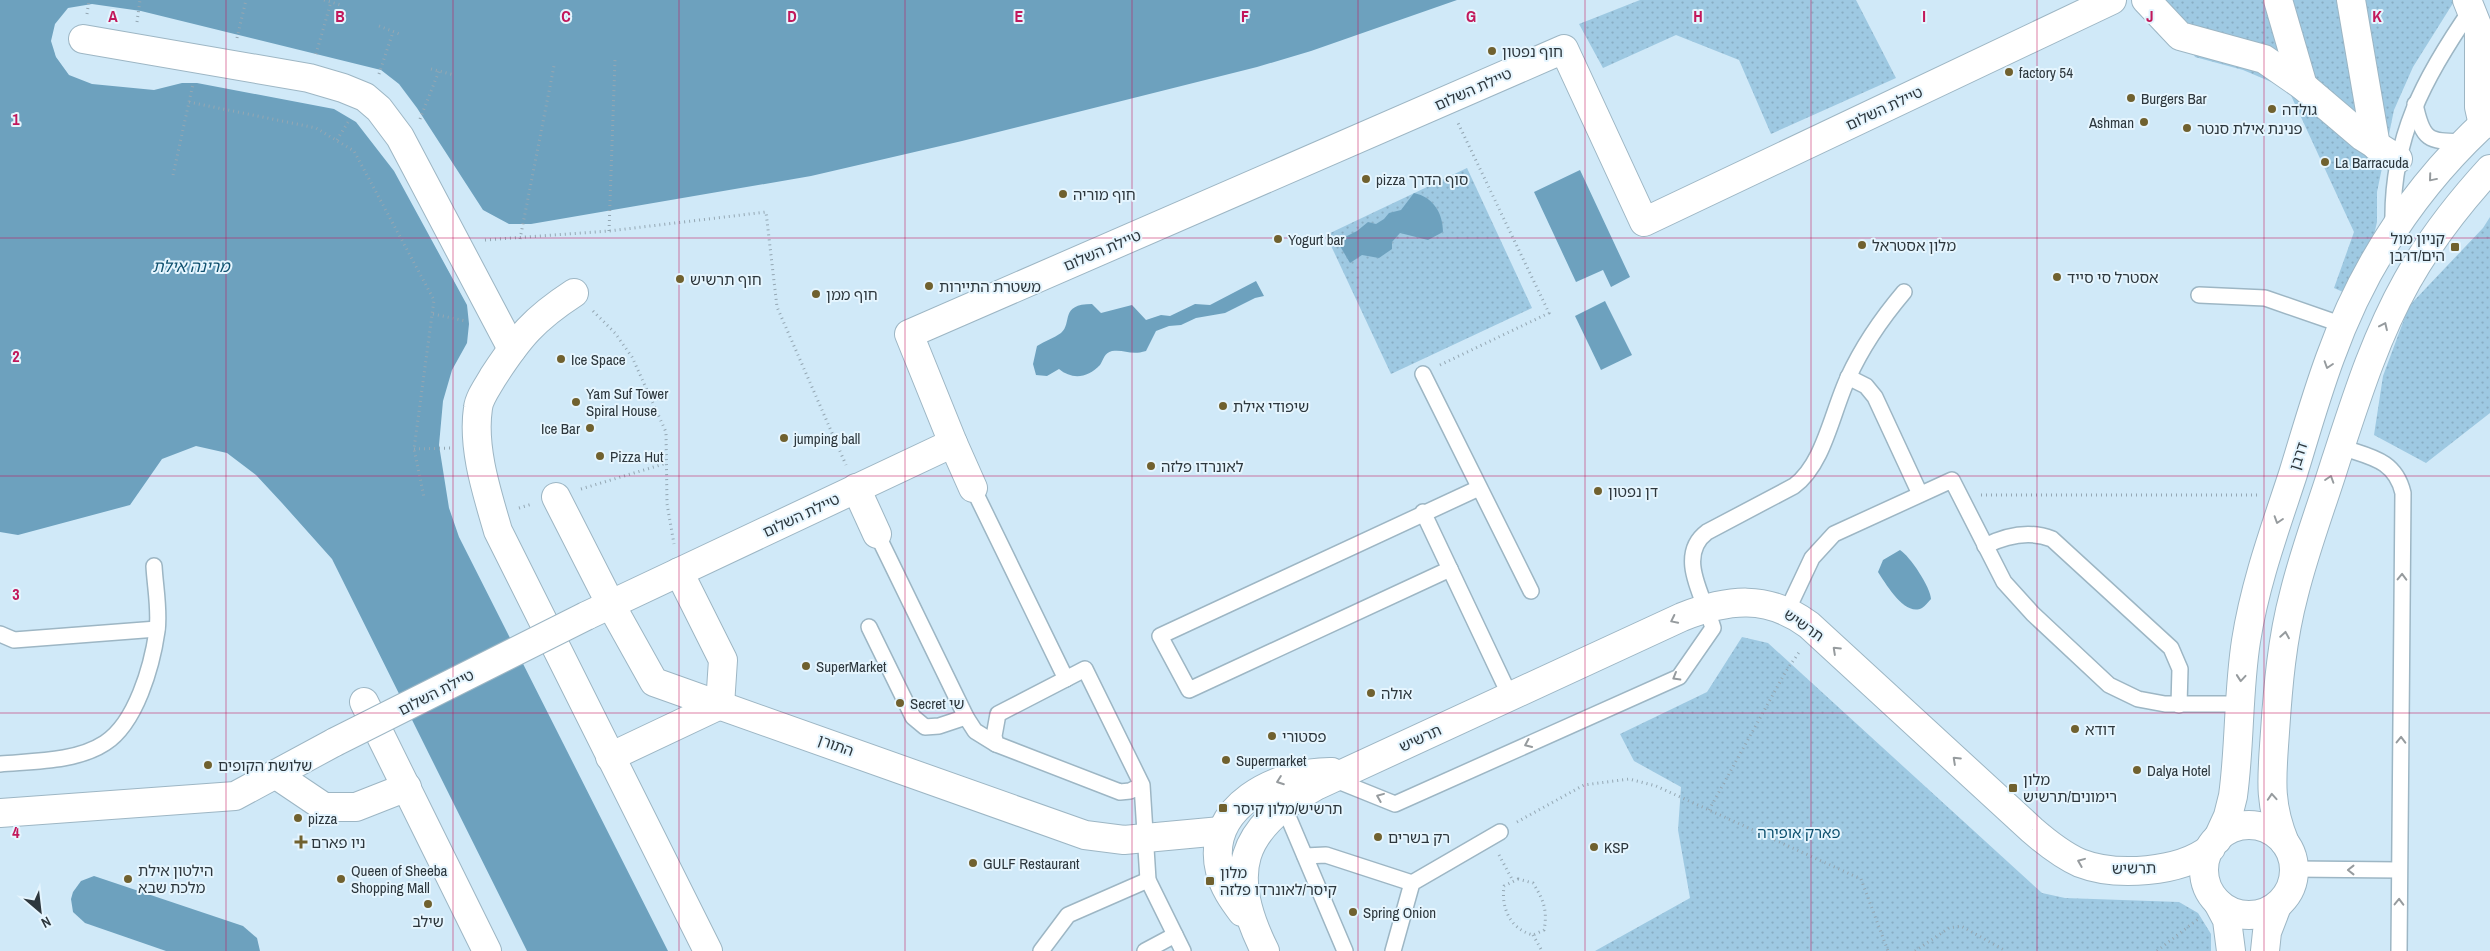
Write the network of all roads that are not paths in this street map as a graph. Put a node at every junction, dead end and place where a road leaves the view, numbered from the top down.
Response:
1 (2112, 0) edge
2 (2146, 0) edge
3 (2351, 0) edge
4 (2284, 2) edge
5 (2472, 4) edge
6 (83, 39) dead end
7 (2303, 86) junction
8 (2415, 104) junction
9 (2479, 128) edge
10 (2387, 152) junction
11 (2490, 170) edge
12 (2394, 230) junction
13 (1904, 292) dead end
14 (574, 293) road end
15 (2199, 294) dead end
16 (2343, 325) junction
17 (512, 349) junction
18 (1423, 374) road end
19 (1848, 378) junction
20 (953, 442) junction
21 (2340, 447) junction
22 (856, 488) junction
23 (973, 488) joint
24 (1479, 488) junction
25 (1920, 494) junction
26 (556, 497) dead end
27 (1423, 512) junction
28 (877, 534) joint
29 (1985, 546) junction
30 (154, 566) dead end
31 (1450, 569) junction
32 (679, 572) junction
33 (1531, 591) dead end
34 (611, 605) junction
35 (1708, 608) junction
36 (1787, 611) junction
37 (869, 627) dead end
38 (157, 629) junction
39 (0, 634) edge
40 (1066, 679) junction
41 (1510, 696) junction
42 (364, 702) dead end
43 (2239, 704) junction
44 (720, 705) junction
45 (2179, 706) junction
46 (966, 717) junction
47 (996, 744) junction
48 (610, 756) junction
49 (0, 764) edge
50 (275, 774) junction
51 (1339, 776) junction
52 (162, 778) dead end
53 (1142, 785) junction
54 (407, 787) junction
55 (148, 802) junction
56 (1284, 807) junction
57 (0, 813) edge
58 (1221, 830) junction
59 (1495, 835) road end
60 (1146, 839) junction
61 (2285, 843) junction
62 (2214, 844) junction
63 (1305, 856) junction
64 (2294, 869) junction
65 (2400, 870) junction
66 (1148, 880) junction
67 (1412, 883) junction
68 (2218, 903) junction
69 (2277, 906) junction
70 (1175, 936) junction
71 (1256, 943) edge
72 (488, 951) edge
73 (708, 951) edge
74 (1041, 951) edge
75 (1145, 951) edge
76 (1183, 951) edge
77 (1345, 951) edge
78 (1393, 951) edge
79 (2231, 951) edge
80 (2265, 951) edge
81 (2399, 951) edge

1 - 20 street, טיילת השלום
2 - 7 street
3 - 10 street
4 - 7 street
5 - 8 lane
5 - 9 street
6 - 17 street
7 - 10 street
8 - 9 lane
8 - 10 lane
9 -> 12 street, דרבן
10 - 12 lane
21 -> 11 street
12 - 16 street, דרבן
13 - 19 lane
14 - 17 street
15 - 16 lane
16 -> 43 street, דרבן
17 - 48 street
18 - 24 lane
19 - 25 lane
19 - 35 lane
20 - 22 street, טיילת השלום
20 - 23 street
61 -> 21 street
65 -> 21 lane
22 - 28 street
22 - 32 street, טיילת השלום
23 - 40 lane
24 - 27 lane
24 - 33 lane
25 - 29 lane
25 - 36 lane
26 - 34 street, התורן
27 - 31 lane
27 - 31 lane
28 - 46 lane
29 - 45 lane
29 - 45 lane
30 - 38 lane
31 - 41 lane
32 - 34 street, טיילת השלום
32 - 44 street
34 - 44 street, התורן
34 - 50 street, טיילת השלום, bridge
35 - 36 street, תרשיש
35 -> 41 street, תרשיש
35 -> 51 lane
62 -> 36 street, תרשיש
37 - 46 lane
38 - 39 lane
38 - 49 lane
40 - 47 lane
40 - 53 lane
41 - 51 street, תרשיש
42 - 54 street
43 - 45 lane
43 - 62 street, דרבן
44 - 48 street
44 - 60 street, התורן
46 - 47 lane
47 - 53 lane
48 - 73 street
50 - 54 street
50 - 55 street, טיילת השלום
51 - 56 street, תרשיש
51 -> 58 street, תרשיש
52 - 55 street
53 - 60 lane
54 - 72 street
55 - 57 street, טיילת השלום
56 - 63 lane
56 - 71 street, תרשיש
58 - 60 street, התורן
58 - 71 street, תרשיש
59 - 67 lane
60 - 66 lane
61 - 62 street
61 - 64 street
62 - 68 street
63 - 67 lane
63 - 77 lane
65 -> 64 lane
64 - 69 street
81 -> 65 lane
66 - 70 lane
66 - 74 lane
67 - 78 lane
68 - 69 street
68 - 79 street
69 - 80 street
70 - 75 lane
70 - 76 lane

